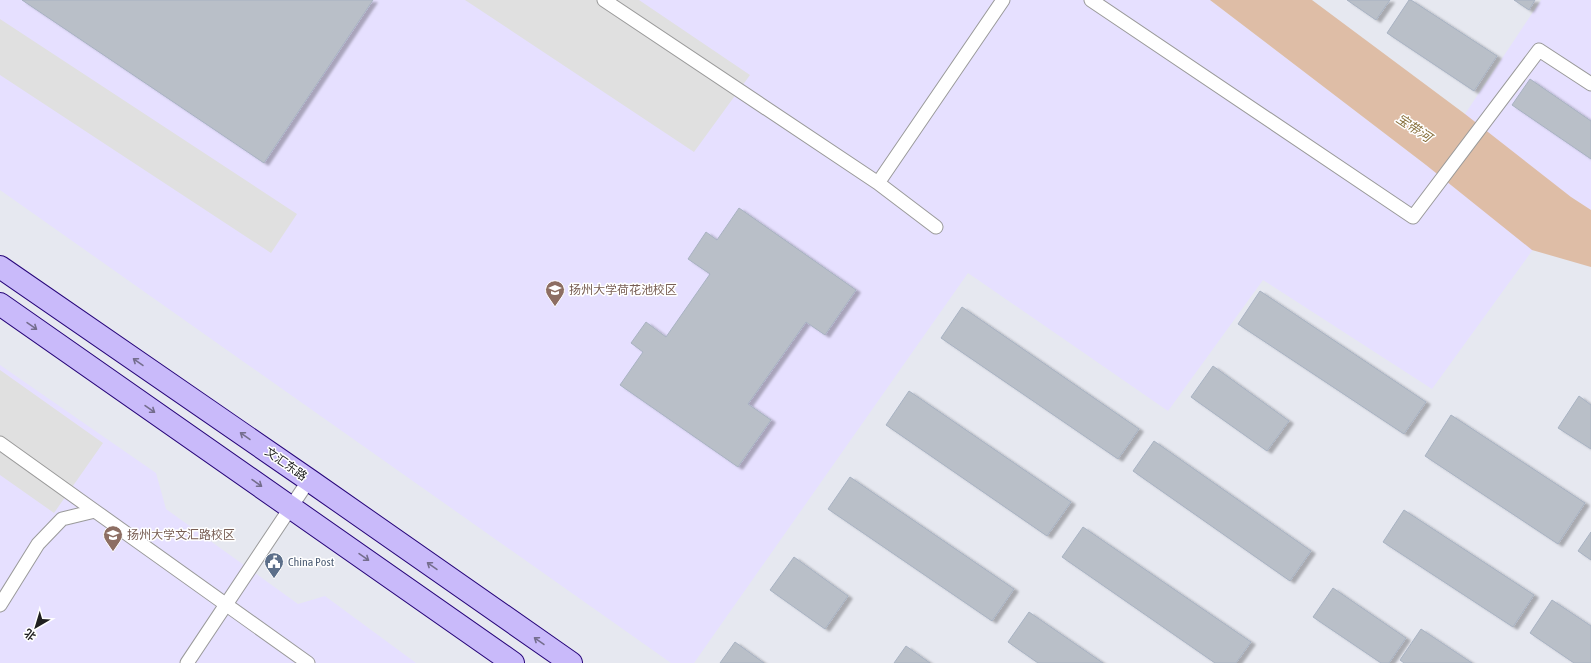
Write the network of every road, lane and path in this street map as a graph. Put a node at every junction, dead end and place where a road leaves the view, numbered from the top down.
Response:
1 (604, 0) edge
2 (1003, 0) edge
3 (1091, 0) edge
4 (1591, 84) edge
5 (878, 183) junction
6 (936, 227) dead end
7 (0, 267) edge
8 (0, 304) edge
9 (0, 443) edge
10 (309, 480) junction
11 (292, 507) junction
12 (95, 511) junction
13 (0, 605) edge
14 (225, 606) junction
15 (187, 663) edge
16 (308, 663) edge
17 (514, 663) edge
18 (571, 663) edge

1 - 5 lane
2 - 5 lane
3 - 4 lane
5 - 6 lane
10 -> 7 main road, 文汇东路
8 -> 11 main road
9 - 12 lane
10 - 11 lane
18 -> 10 main road, 文汇东路
11 - 14 lane
11 -> 17 main road
12 - 13 lane
12 - 14 lane
14 - 15 lane
14 - 16 lane

